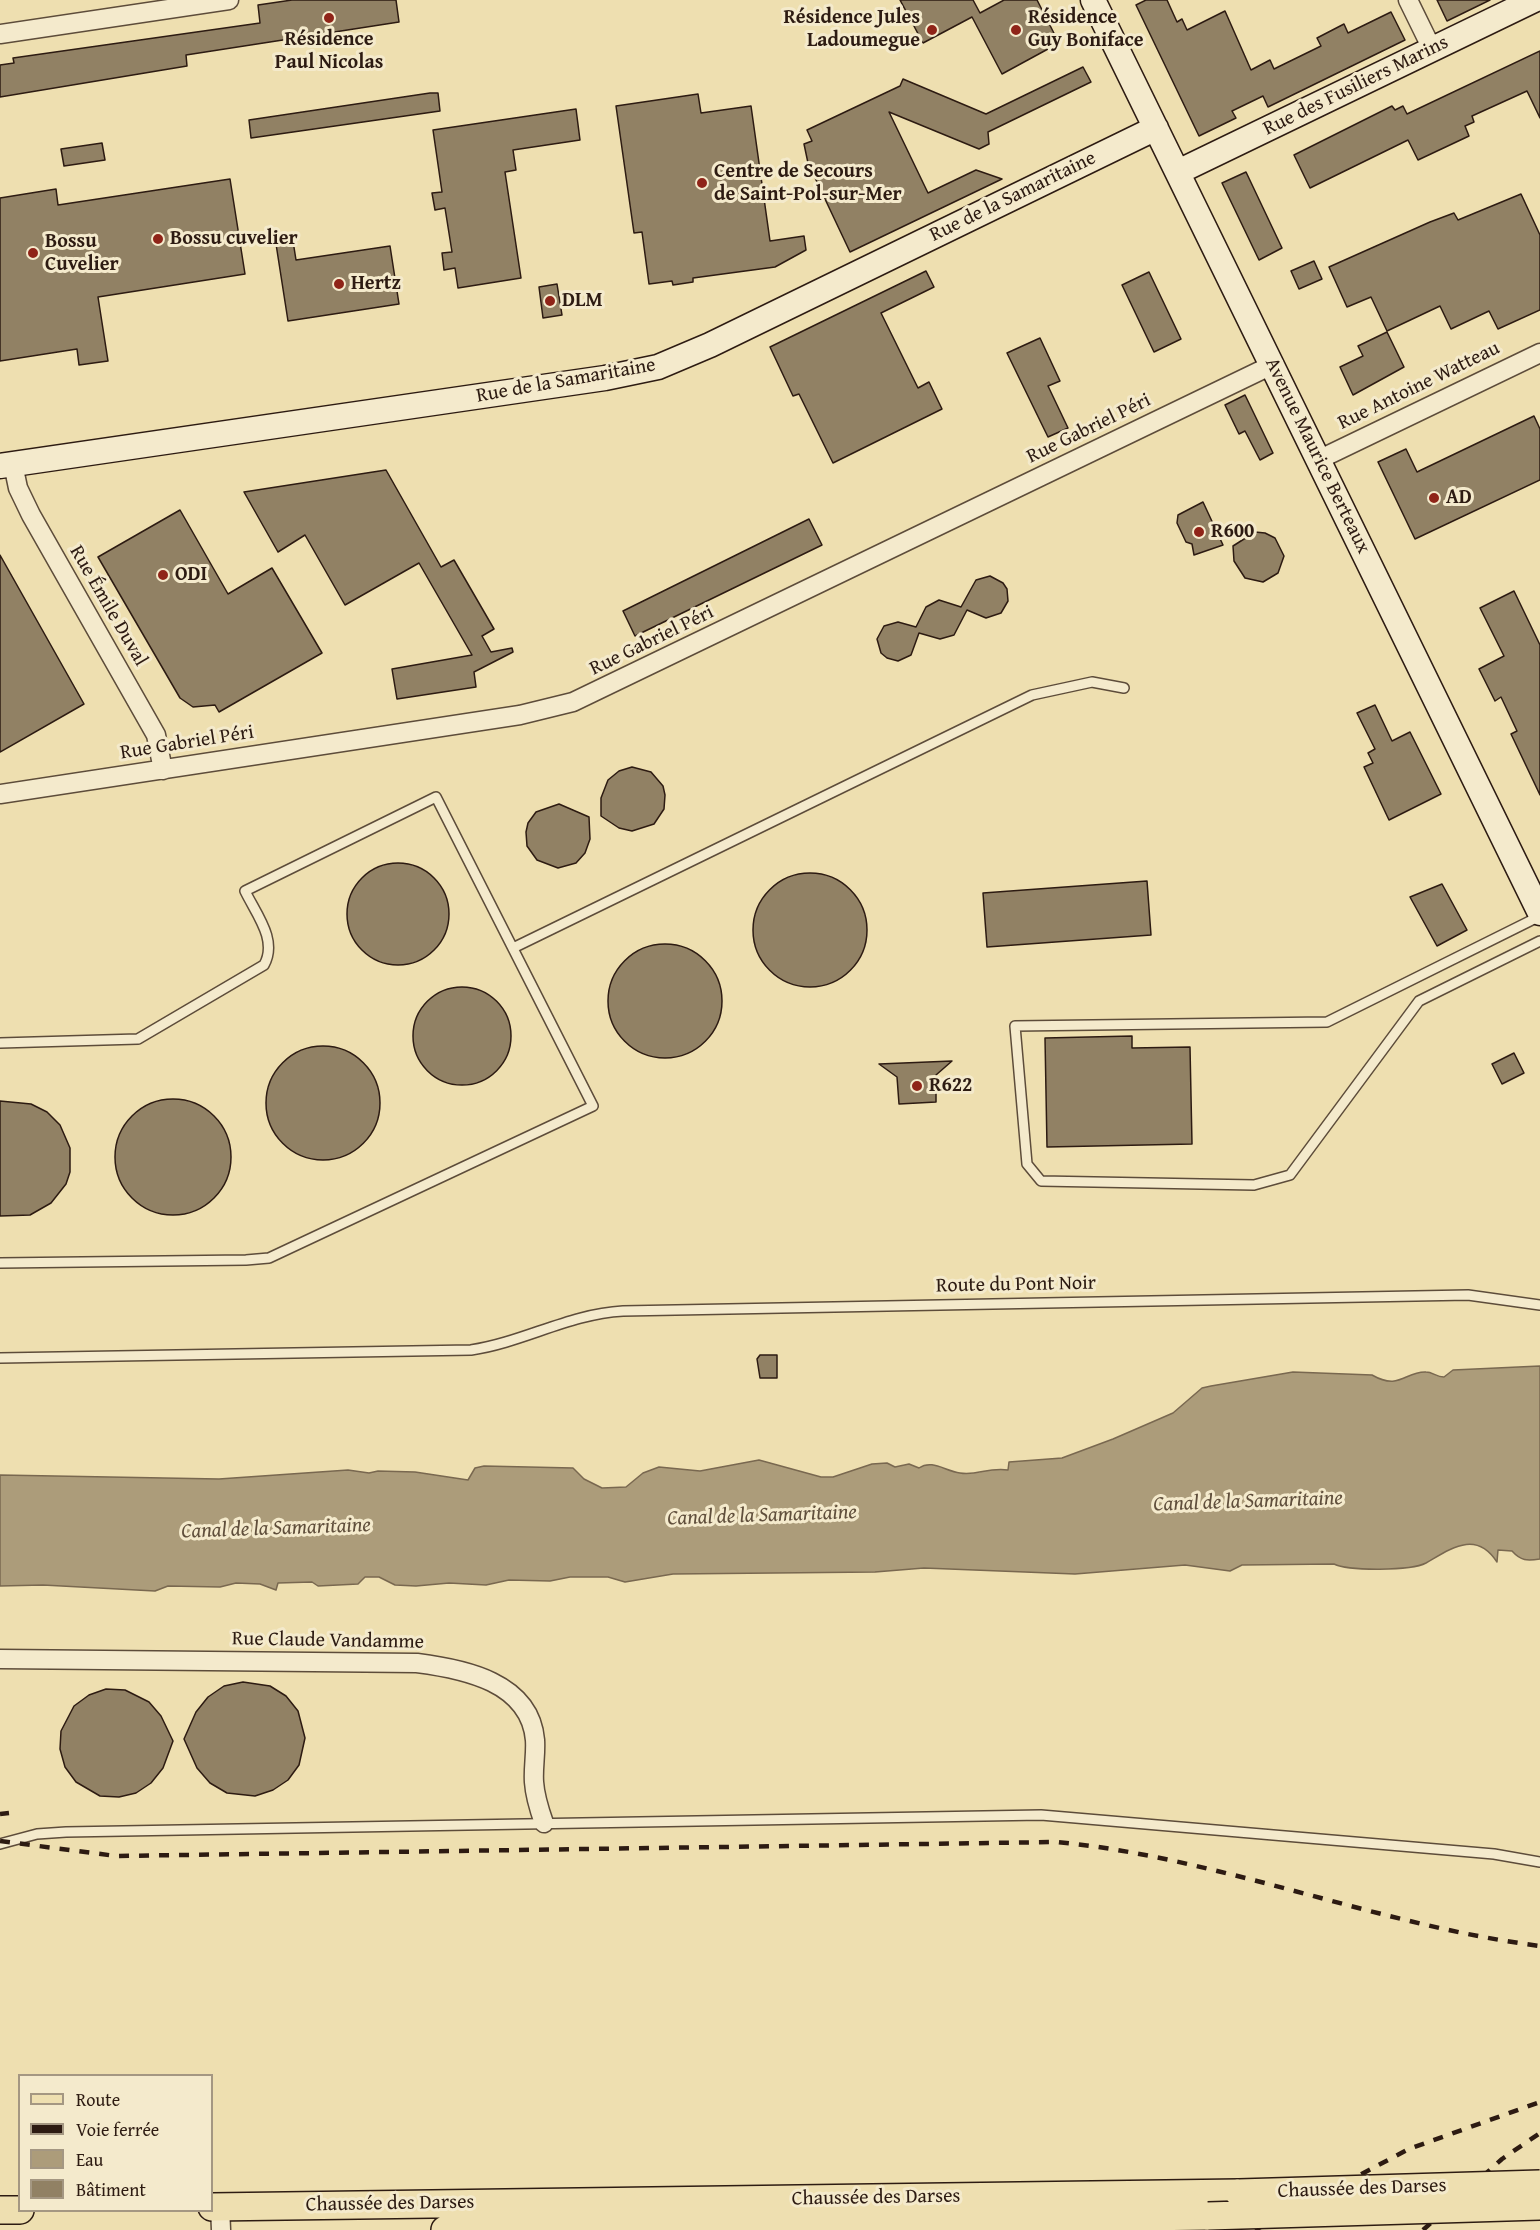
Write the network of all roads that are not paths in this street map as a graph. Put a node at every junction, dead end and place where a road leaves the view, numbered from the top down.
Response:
1 (229, 0) edge
2 (1093, 0) edge
3 (1408, 0) edge
4 (1534, 0) edge
5 (116, 8) edge
6 (0, 34) edge
7 (1432, 49) junction
8 (1156, 128) junction
9 (1178, 172) junction
10 (1540, 353) edge
11 (1272, 365) junction
12 (1318, 460) junction
13 (7, 465) edge
14 (1124, 688) dead end
15 (163, 770) junction
16 (0, 794) edge
17 (1540, 914) edge
18 (1540, 941) edge
19 (513, 948) junction
20 (0, 1043) edge
21 (0, 1263) edge
22 (1540, 1305) edge
23 (0, 1358) edge
24 (0, 1659) edge
25 (544, 1823) junction
26 (0, 1844) edge
27 (1540, 1862) edge
28 (1540, 2184) edge
29 (1540, 2206) edge
30 (0, 2210) edge
31 (18, 2210) edge
32 (218, 2214) edge
33 (445, 2230) edge

1 - 5 street
2 - 8 street, Avenue Maurice Berteaux
3 - 7 street
4 - 7 street, Rue des Fusiliers Marins
5 - 6 street
7 - 9 street, Rue des Fusiliers Marins
8 - 9 street, Avenue Maurice Berteaux
8 - 13 street, Rue de la Samaritaine
9 - 11 street, Avenue Maurice Berteaux
10 - 12 street, Rue Antoine Watteau
11 - 12 street, Avenue Maurice Berteaux
11 - 15 street, Rue Gabriel Péri
12 - 17 street, Avenue Maurice Berteaux
13 - 15 street, Rue Émile Duval
14 - 19 lane
15 - 16 street, Rue Gabriel Péri
17 - 18 lane
19 - 20 lane
19 - 21 lane
22 - 23 lane, Route du Pont Noir
24 - 25 street, Rue Claude Vandamme
25 - 26 lane
25 - 27 lane
28 - 32 main road, Chaussée des Darses, bridge
29 - 33 main road, Chaussée des Darses, bridge
30 - 31 main road

